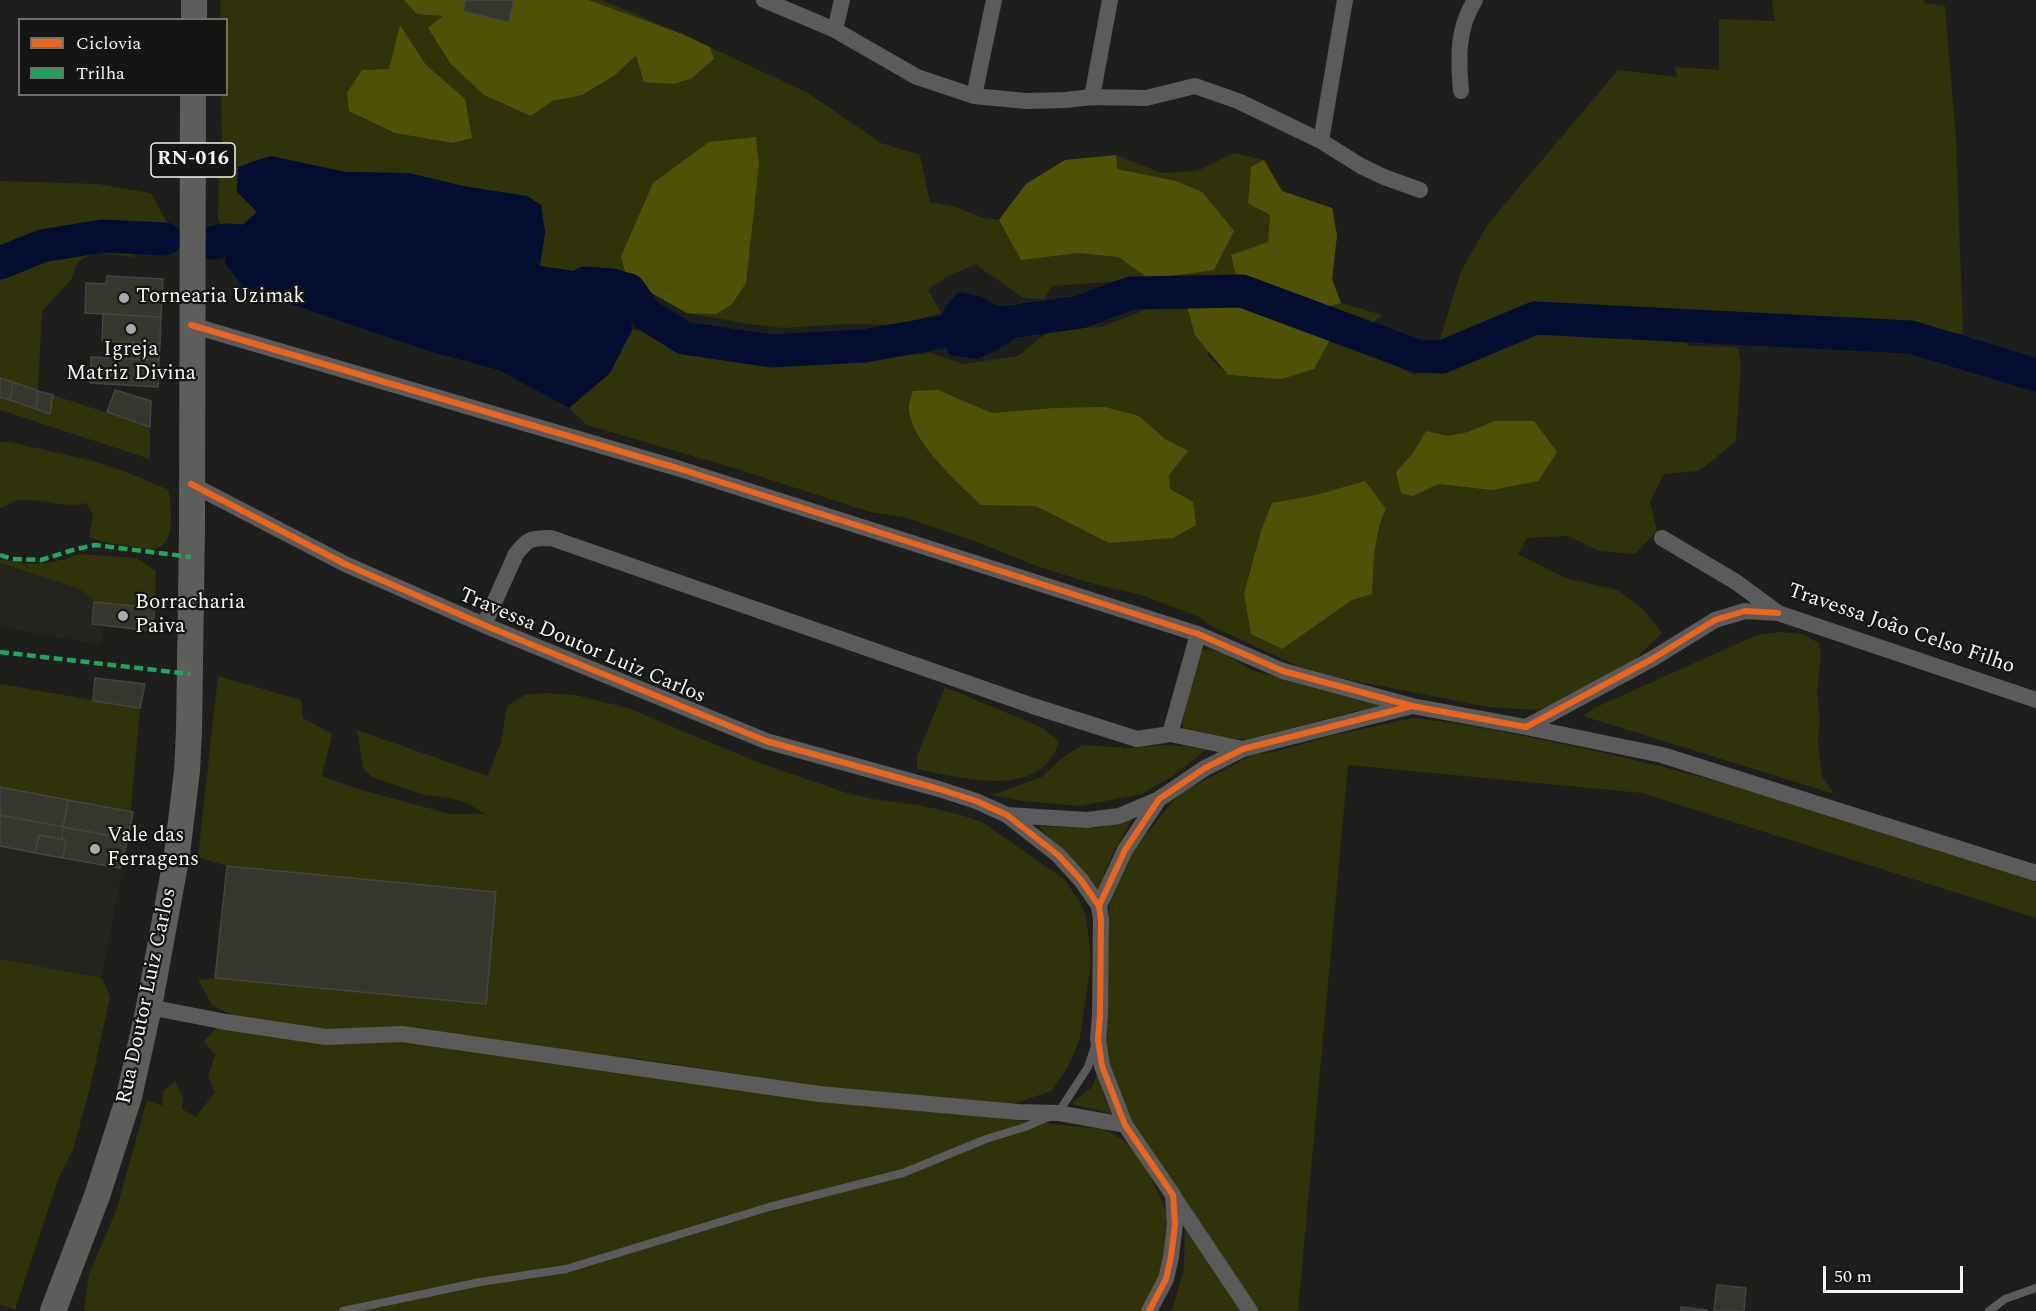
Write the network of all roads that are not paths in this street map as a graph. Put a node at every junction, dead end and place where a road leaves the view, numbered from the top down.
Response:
1 (194, 0) edge
2 (764, 0) edge
3 (842, 0) edge
4 (994, 0) edge
5 (1110, 0) edge
6 (1345, 0) edge
7 (1475, 0) edge
8 (194, 18) edge
9 (835, 30) junction
10 (1461, 92) dead end
11 (193, 96) edge
12 (974, 96) junction
13 (1092, 97) junction
14 (1321, 141) junction
15 (1420, 190) dead end
16 (191, 325) junction
17 (191, 484) junction
18 (1662, 538) dead end
19 (1778, 613) junction
20 (484, 625) junction
21 (1198, 634) junction
22 (2036, 700) edge
23 (1412, 706) junction
24 (1526, 727) junction
25 (1170, 734) junction
26 (1243, 749) junction
27 (1159, 799) junction
28 (1007, 814) junction
29 (2036, 873) edge
30 (1099, 906) junction
31 (149, 1006) junction
32 (1098, 1039) junction
33 (1058, 1113) junction
34 (1125, 1125) junction
35 (1173, 1195) junction
36 (2036, 1288) edge
37 (53, 1311) edge
38 (343, 1311) edge
39 (1149, 1311) edge
40 (1250, 1311) edge
41 (1989, 1311) edge

1 - 8 main road
2 - 9 street
3 - 9 street
4 - 12 street
5 - 13 street
6 - 14 street
7 - 10 street
9 - 12 street
11 - 16 main road, Rua Doutor Luiz Carlos / RN-016
12 - 13 street
13 - 14 street
14 - 15 street
16 - 17 main road, Rua Doutor Luiz Carlos / RN-016
16 - 21 street
17 - 20 street, Travessa Doutor Luiz Carlos
17 - 31 main road, Rua Doutor Luiz Carlos / RN-016
18 - 19 street, Travessa João Celso Filho
19 - 22 street, Travessa João Celso Filho
19 - 24 street
20 - 25 street
20 - 28 street, Travessa Doutor Luiz Carlos
21 - 23 street
21 - 25 street
23 - 24 street
23 - 26 street
24 - 29 street
25 - 26 street
26 - 27 street
27 - 28 street
27 - 30 street
28 - 30 street
30 - 32 street
31 - 33 street
31 - 37 main road, Rua Doutor Luiz Carlos / RN-016
32 - 33 lane
32 - 34 street
33 - 34 street
33 - 38 lane
34 - 35 street
35 - 39 street
35 - 40 street
36 - 41 lane

